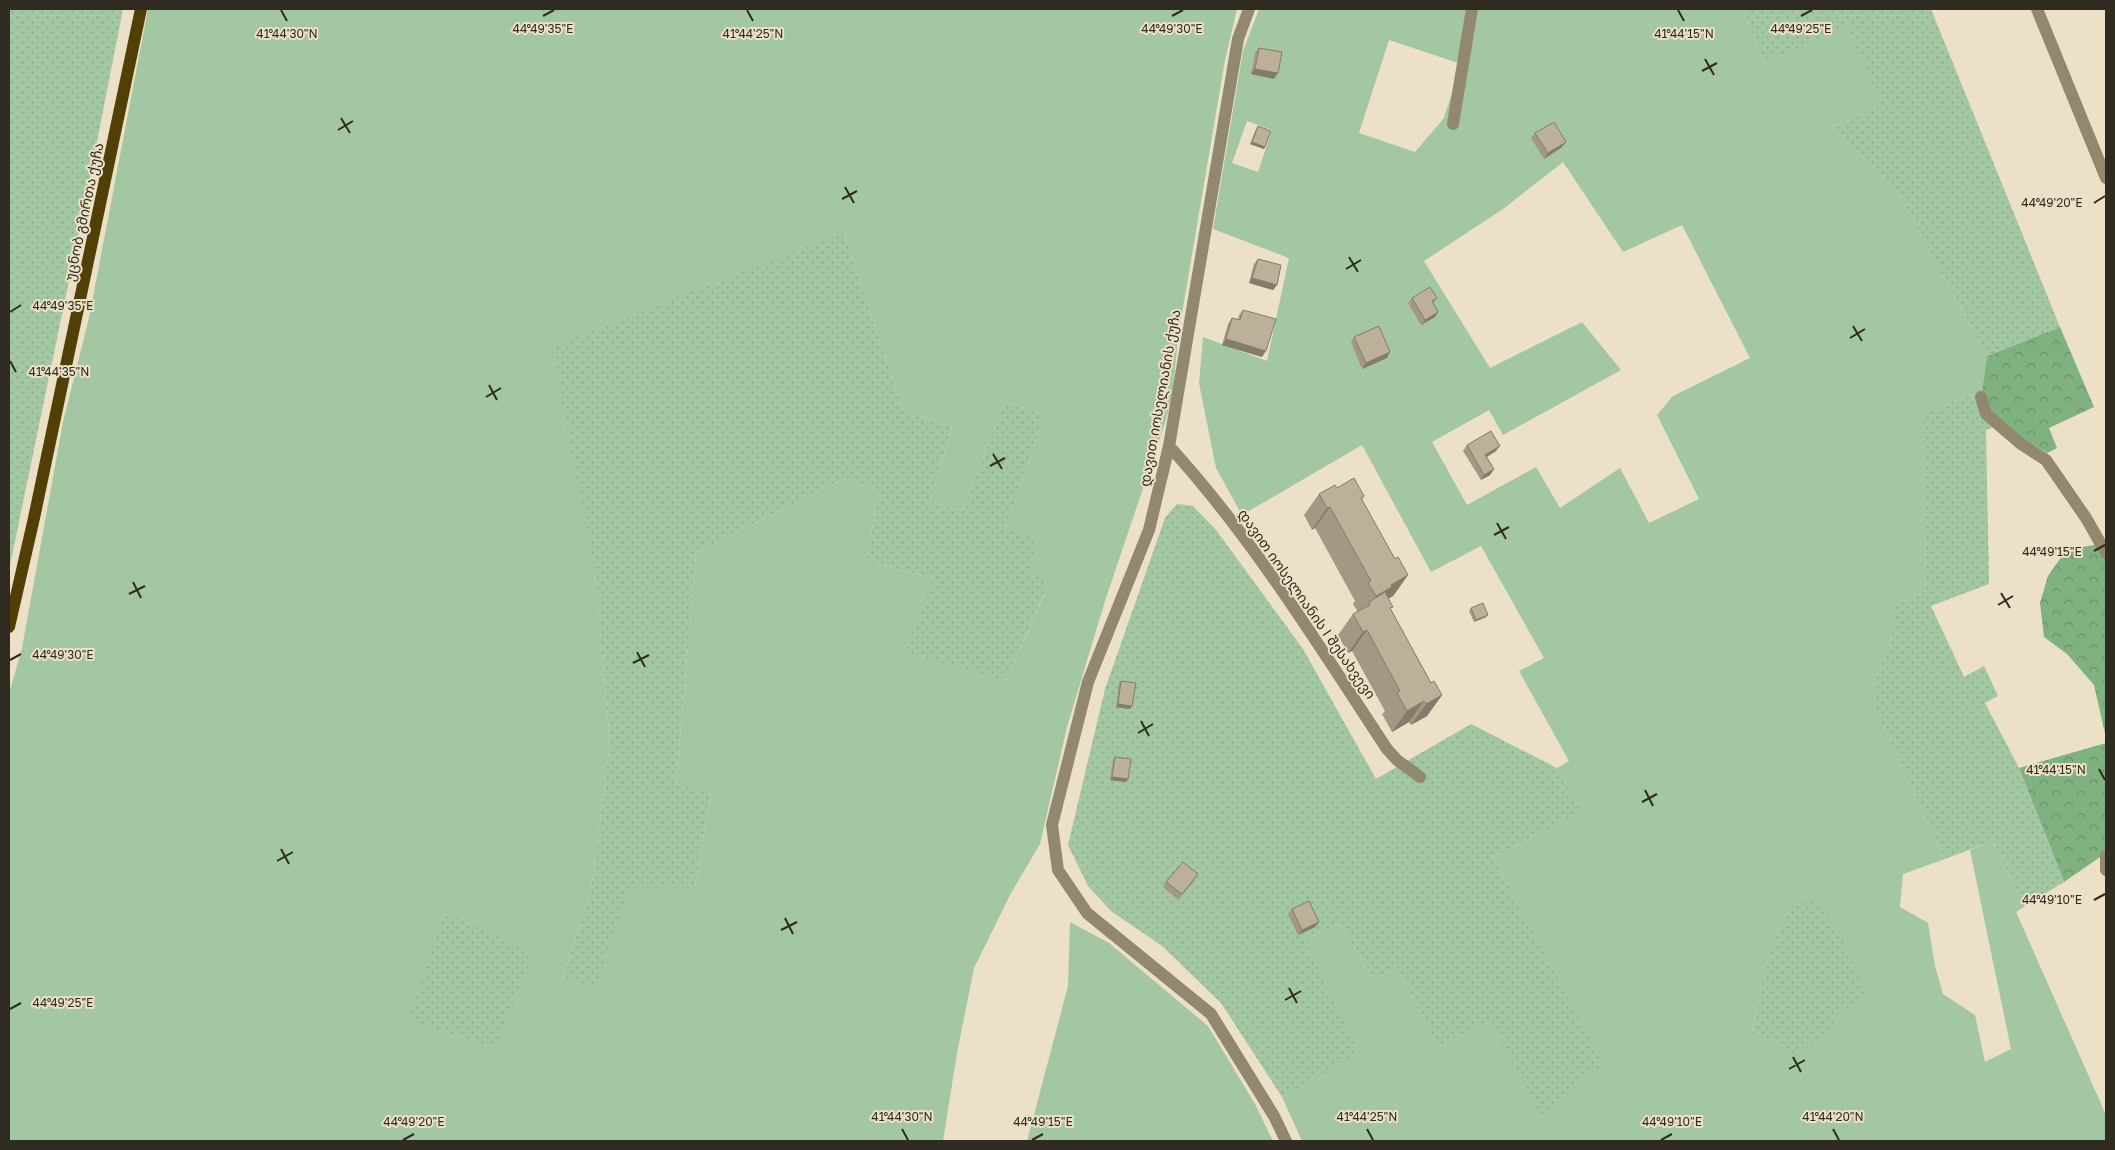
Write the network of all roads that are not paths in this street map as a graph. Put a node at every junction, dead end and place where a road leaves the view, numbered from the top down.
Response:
1 (141, 9) edge
2 (1249, 9) edge
3 (1472, 9) edge
4 (2037, 9) edge
5 (1453, 124) dead end
6 (2106, 178) edge
7 (1981, 397) dead end
8 (1169, 446) junction
9 (2106, 553) edge
10 (9, 627) edge
11 (1420, 777) dead end
12 (2106, 856) edge
13 (2106, 870) edge
14 (1286, 1141) edge

1 - 10 main road, უცნობ გმირთა ქუჩა
2 - 8 street, დავით იოსელიანის ქუჩა
3 - 5 street
4 - 6 street
7 - 9 street
8 - 11 street, დავით იოსელიანის I შესახვევი
8 - 14 street, დავით იოსელიანის ქუჩა
12 - 13 street

